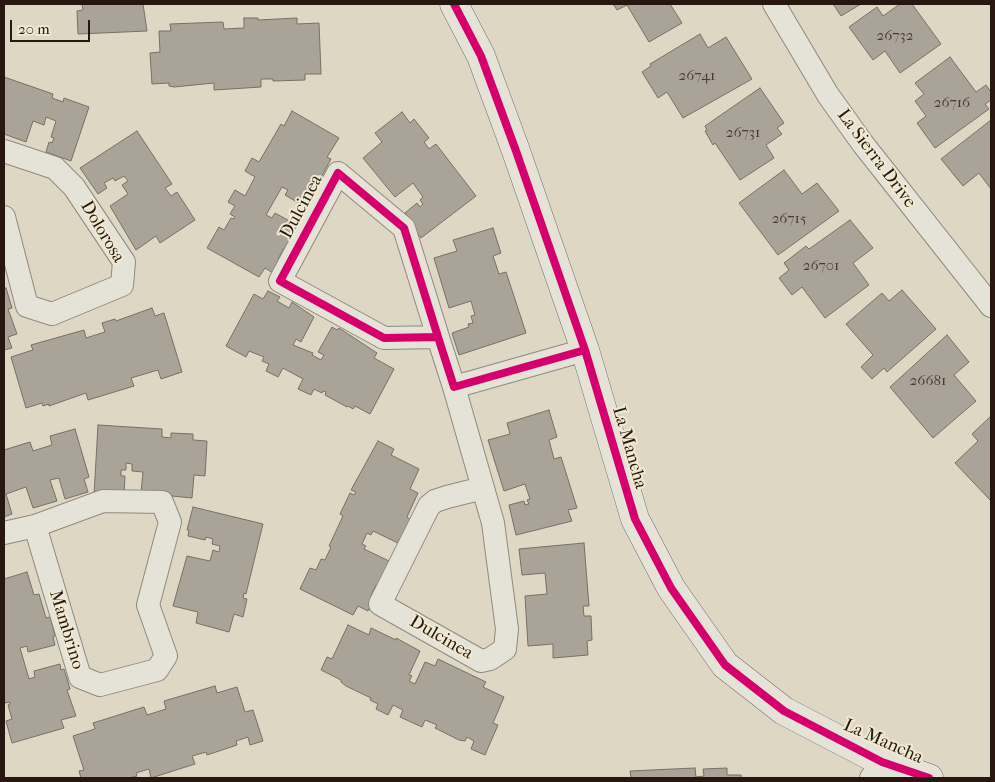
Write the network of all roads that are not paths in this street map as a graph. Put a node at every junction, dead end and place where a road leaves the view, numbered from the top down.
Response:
1 (454, 4) edge
2 (774, 4) edge
3 (4, 151) edge
4 (4, 217) edge
5 (991, 306) edge
6 (438, 337) junction
7 (585, 350) junction
8 (454, 387) junction
9 (483, 488) junction
10 (35, 526) junction
11 (4, 533) edge
12 (877, 770) edge
13 (929, 778) edge

1 - 7 street, La Mancha
2 - 5 street, La Sierra Drive
3 - 4 street, Dolorosa
6 - 6 street, Dulcinea
6 - 8 street, Dulcinea
7 - 8 street
7 - 12 street, La Mancha
8 - 9 street, Dulcinea
9 - 9 street, Dulcinea
10 - 10 street, Mambrino
10 - 11 street, Mambrino
12 - 13 street, La Mancha

